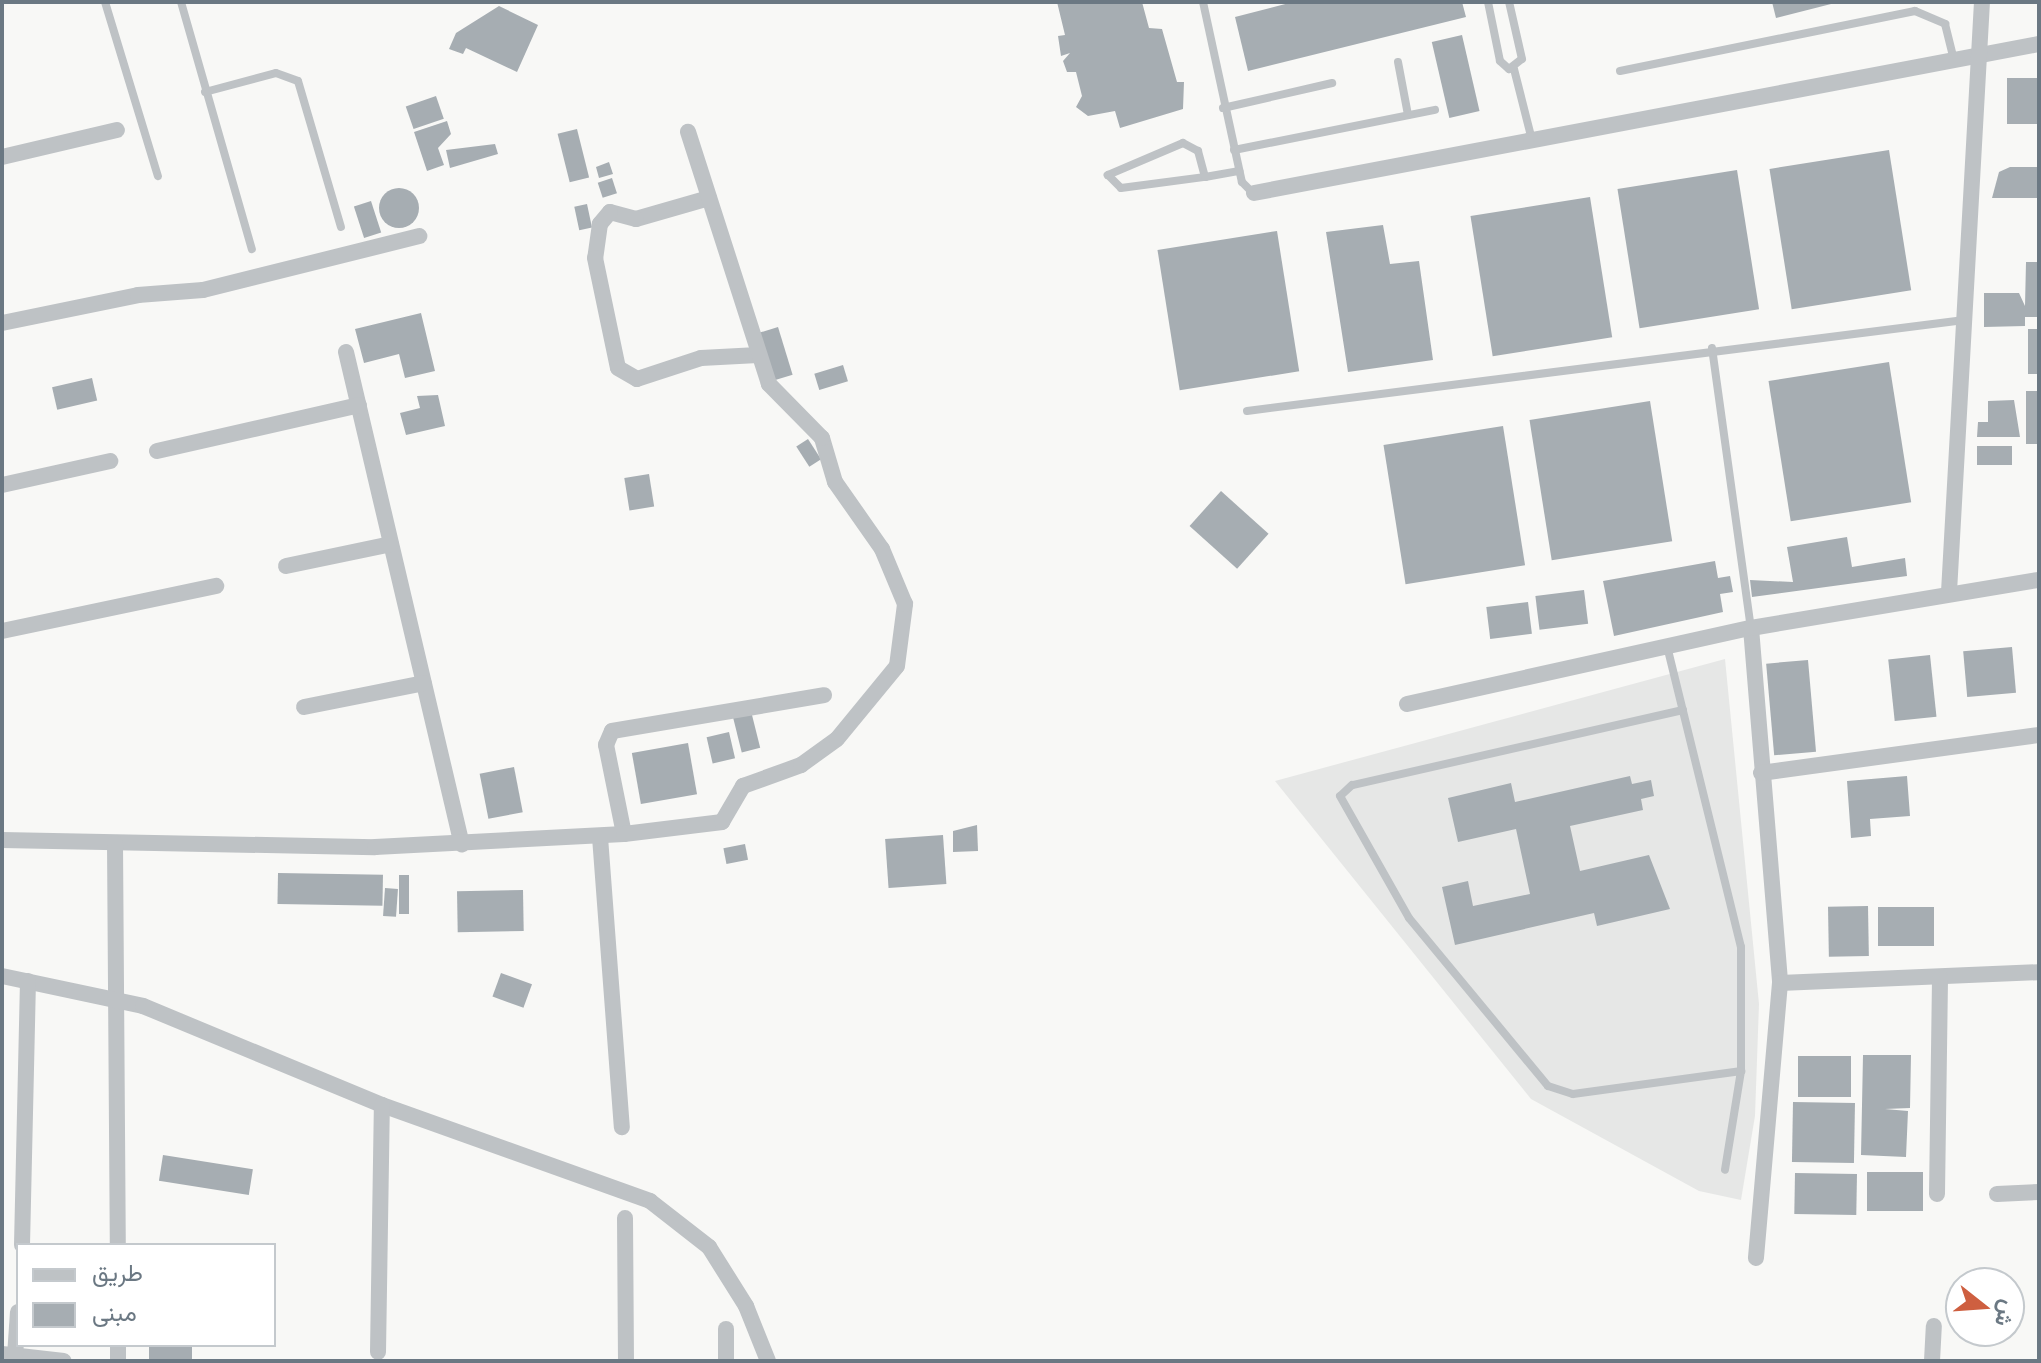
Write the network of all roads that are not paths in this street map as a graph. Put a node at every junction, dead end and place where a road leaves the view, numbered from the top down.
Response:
1 (105, 2) edge
2 (181, 2) edge
3 (1203, 2) edge
4 (1488, 2) edge
5 (1509, 2) edge
6 (1893, 2) edge
7 (1982, 2) edge
8 (1896, 15) junction
9 (2039, 44) edge
10 (1980, 51) junction
11 (1954, 59) junction
12 (1398, 62) dead end
13 (1514, 69) junction
14 (1620, 71) dead end
15 (1332, 83) dead end
16 (205, 92) junction
17 (1223, 108) junction
18 (1435, 110) dead end
19 (1408, 115) junction
20 (117, 130) dead end
21 (688, 132) dead end
22 (1532, 140) junction
23 (1234, 150) junction
24 (2, 157) edge
25 (1239, 171) junction
26 (158, 176) dead end
27 (1205, 177) junction
28 (1254, 193) joint
29 (709, 198) junction
30 (341, 227) dead end
31 (419, 236) dead end
32 (252, 249) dead end
33 (1966, 320) junction
34 (2, 323) edge
35 (1712, 348) junction
36 (346, 352) dead end
37 (758, 355) junction
38 (359, 405) junction
39 (1247, 411) dead end
40 (157, 451) dead end
41 (110, 461) dead end
42 (2, 485) edge
43 (391, 544) junction
44 (286, 566) dead end
45 (2039, 580) edge
46 (216, 586) dead end
47 (1949, 592) junction
48 (1751, 628) junction
49 (2, 631) edge
50 (1667, 645) junction
51 (424, 683) junction
52 (824, 695) dead end
53 (1407, 704) dead end
54 (304, 707) dead end
55 (1683, 710) junction
56 (2039, 735) edge
57 (1761, 773) junction
58 (624, 834) junction
59 (600, 837) junction
60 (2, 840) edge
61 (115, 843) junction
62 (462, 845) junction
63 (2039, 972) edge
64 (2, 976) edge
65 (1940, 977) junction
66 (28, 981) junction
67 (1780, 983) junction
68 (118, 999) junction
69 (1741, 1071) junction
70 (382, 1105) junction
71 (622, 1127) dead end
72 (1725, 1170) dead end
73 (2039, 1192) edge
74 (1937, 1194) dead end
75 (1997, 1194) dead end
76 (625, 1218) dead end
77 (22, 1243) edge
78 (118, 1243) edge
79 (1756, 1258) dead end
80 (16, 1321) edge
81 (1934, 1326) dead end
82 (726, 1329) dead end
83 (378, 1352) dead end
84 (8, 1355) edge
85 (64, 1361) edge
86 (626, 1361) edge
87 (726, 1361) edge
88 (768, 1361) edge
89 (1932, 1361) edge

1 - 26 lane
2 - 16 lane
3 - 17 lane
4 - 13 lane
5 - 13 lane
6 - 8 lane
7 - 10 street
8 - 11 lane
8 - 14 lane
9 - 10 street
10 - 11 street
10 - 33 street
11 - 22 street
12 - 19 lane
13 - 22 lane
15 - 17 lane
16 - 30 lane
16 - 32 lane
17 - 23 lane
18 - 19 lane
19 - 23 lane
20 - 24 street
21 - 29 street
22 - 28 street
23 - 25 lane
25 - 27 lane
25 - 28 lane
27 - 27 lane
29 - 37 street
29 - 37 street
31 - 34 street
33 - 35 lane
33 - 47 street
35 - 39 lane
35 - 48 lane
36 - 38 street
37 - 58 street
38 - 40 street
38 - 43 street
41 - 42 street
43 - 44 street
43 - 51 street
45 - 47 street
46 - 49 street
47 - 48 street
48 - 50 street
48 - 57 street
50 - 53 street
50 - 55 lane
51 - 54 street
51 - 62 street
52 - 58 street
55 - 69 lane
55 - 69 lane
56 - 57 street
57 - 67 street
58 - 59 street
59 - 62 street
59 - 71 street
60 - 61 street
61 - 62 street
61 - 68 street
63 - 65 street
64 - 66 street
65 - 67 street
65 - 74 street
66 - 68 street
66 - 77 street
67 - 79 street
68 - 70 street
68 - 78 street
69 - 72 lane
70 - 83 street
70 - 88 street
73 - 75 street
76 - 86 street
80 - 84 street
81 - 89 street
82 - 87 street
84 - 85 street

